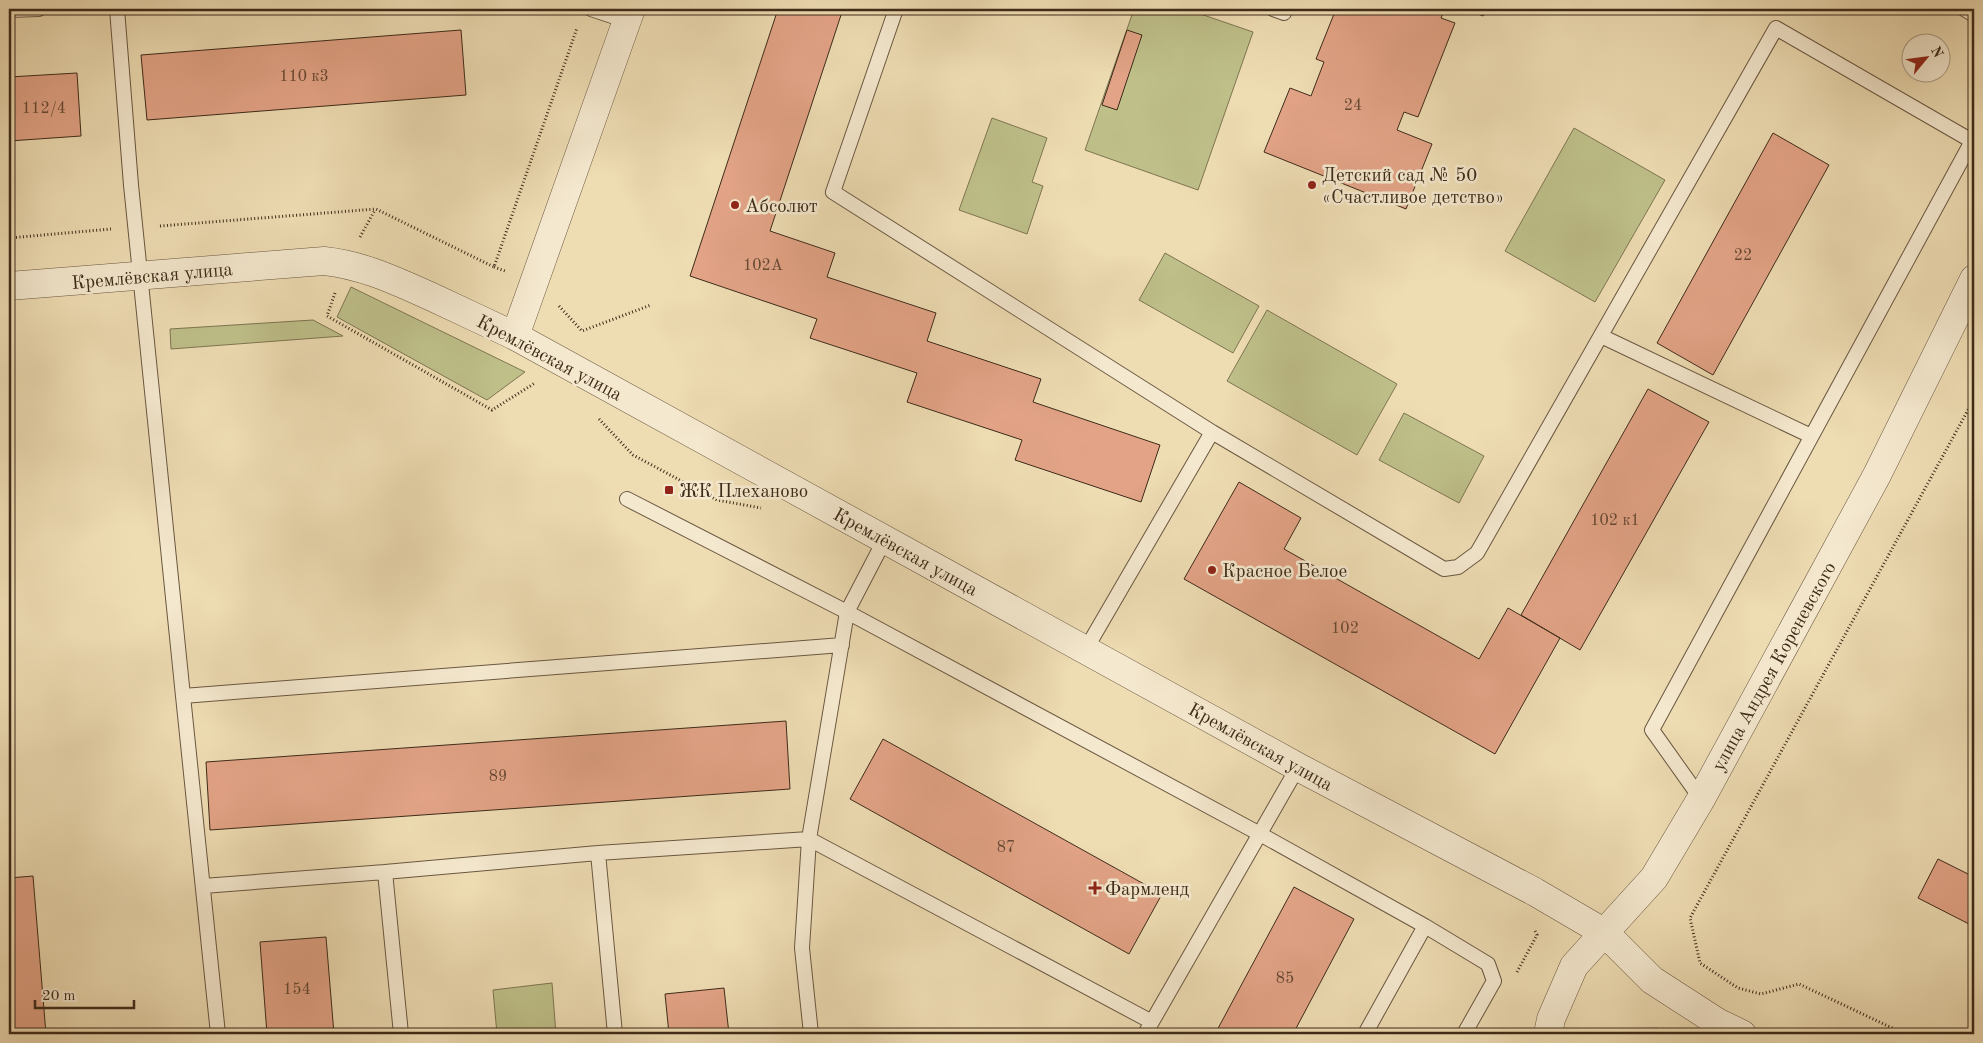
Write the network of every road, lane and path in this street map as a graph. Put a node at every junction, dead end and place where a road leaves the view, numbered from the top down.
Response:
1 (38, 9) edge
2 (117, 9) edge
3 (591, 9) edge
4 (896, 9) edge
5 (1964, 9) edge
6 (9, 10) edge
7 (629, 15) edge
8 (1974, 15) edge
9 (578, 27) dead end
10 (376, 209) junction
11 (135, 227) junction
12 (9, 238) edge
13 (346, 263) junction
14 (494, 267) junction
15 (140, 276) junction
16 (1974, 279) edge
17 (535, 281) junction
18 (9, 286) edge
19 (651, 305) dead end
20 (582, 331) junction
21 (515, 336) junction
22 (1600, 336) junction
23 (566, 364) junction
24 (1974, 399) edge
25 (1212, 432) junction
26 (1811, 436) junction
27 (627, 499) dead end
28 (885, 540) junction
29 (847, 612) junction
30 (842, 645) junction
31 (1086, 650) junction
32 (183, 696) junction
33 (1298, 766) junction
34 (1701, 799) junction
35 (1260, 834) junction
36 (809, 839) junction
37 (598, 853) junction
38 (385, 872) junction
39 (202, 886) junction
40 (1425, 926) junction
41 (1605, 933) junction
42 (1152, 1022) junction
43 (218, 1034) edge
44 (401, 1034) edge
45 (615, 1034) edge
46 (811, 1034) edge
47 (1145, 1034) edge
48 (1365, 1034) edge
49 (1464, 1034) edge
50 (1548, 1034) edge
51 (1615, 1034) edge
52 (1667, 1034) edge
53 (1742, 1034) edge
54 (1905, 1034) edge

1 - 6 lane
2 - 11 lane
3 - 7 lane
4 - 25 lane
5 - 8 lane
7 - 17 street
9 - 14 path
10 - 11 path
10 - 13 path
10 - 14 path
11 - 12 path
11 - 15 lane
13 - 15 street, Кремлёвская улица
13 - 21 street, Кремлёвская улица
13 - 23 path
14 - 17 path
15 - 18 street, Кремлёвская улица
15 - 32 lane
16 - 34 street, улица Андрея Кореневского
17 - 20 path
17 - 21 street
19 - 20 path
20 - 23 path
21 - 23 street, Кремлёвская улица
22 - 25 lane
22 - 26 lane
22 - 26 lane
23 - 28 street, Кремлёвская улица
24 - 54 path
25 - 31 lane
26 - 34 lane
27 - 29 lane
28 - 29 lane
28 - 31 street, Кремлёвская улица
29 - 30 lane
29 - 35 lane
30 - 32 lane
30 - 36 lane
31 - 33 street, Кремлёвская улица
32 - 39 lane
33 - 35 lane
33 - 41 street, Кремлёвская улица
34 - 41 street, улица Андрея Кореневского
35 - 40 lane
35 - 42 lane
36 - 37 lane
36 - 42 lane
36 - 46 lane
37 - 38 lane
37 - 45 lane
38 - 39 lane
38 - 44 lane
39 - 43 lane
40 - 48 lane
40 - 49 lane
41 - 50 street, улица Андрея Кореневского
41 - 53 street, Кремлёвская улица
42 - 47 lane
51 - 52 path

